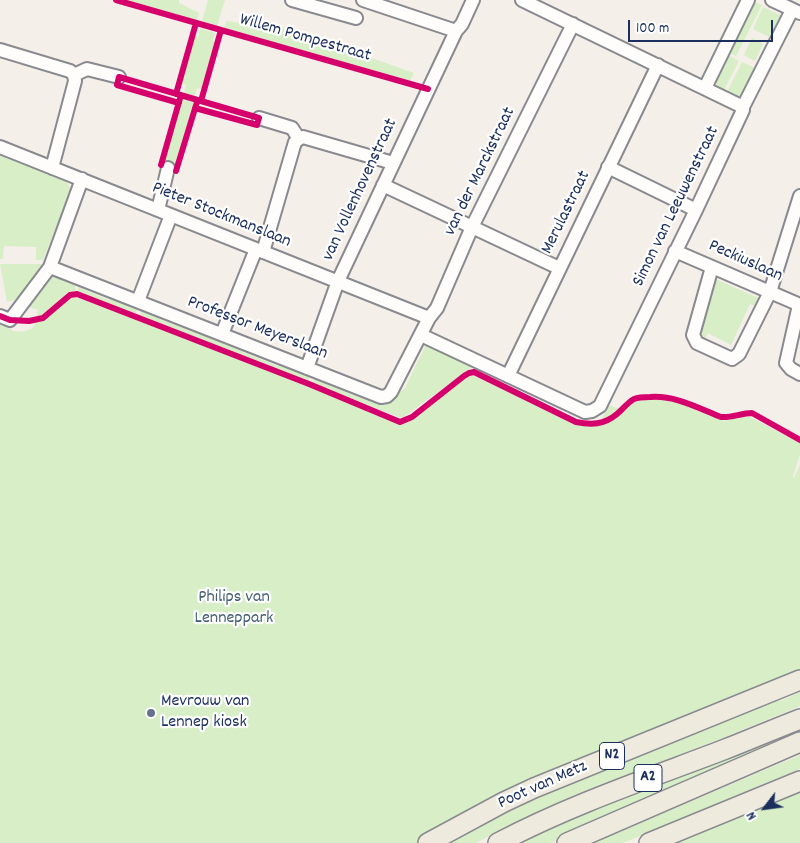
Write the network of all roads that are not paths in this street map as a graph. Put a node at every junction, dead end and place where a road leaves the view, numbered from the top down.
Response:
1 (292, 0) edge
2 (363, 0) edge
3 (473, 0) edge
4 (522, 0) edge
5 (748, 0) edge
6 (772, 0) edge
7 (796, 11) edge
8 (356, 18) dead end
9 (573, 24) junction
10 (456, 30) junction
11 (0, 50) edge
12 (658, 65) junction
13 (74, 75) junction
14 (119, 77) dead end
15 (705, 88) junction
16 (743, 107) junction
17 (259, 118) dead end
18 (299, 139) junction
19 (0, 147) edge
20 (393, 163) junction
21 (52, 168) junction
22 (169, 168) dead end
23 (608, 168) junction
24 (82, 179) junction
25 (382, 185) junction
26 (800, 196) edge
27 (158, 210) junction
28 (696, 210) junction
29 (171, 215) junction
30 (472, 227) junction
31 (260, 250) junction
32 (675, 251) junction
33 (50, 266) junction
34 (712, 267) junction
35 (560, 268) junction
36 (338, 282) junction
37 (770, 292) junction
38 (138, 301) junction
39 (799, 305) edge
40 (0, 316) edge
41 (429, 318) junction
42 (222, 334) junction
43 (421, 335) junction
44 (307, 368) junction
45 (800, 374) edge
46 (508, 376) junction
47 (800, 680) edge
48 (800, 719) edge
49 (800, 742) edge
50 (800, 781) edge
51 (428, 843) edge
52 (498, 843) edge
53 (566, 843) edge
54 (649, 843) edge

1 - 8 street
2 - 10 street
3 - 10 street, van Vollenhovenstraat
4 - 9 street
5 - 15 street
6 - 7 street
7 - 16 street, Simon van Leeuwenstraat
9 - 12 street
9 - 30 street, van der Marckstraat
10 - 20 street, van Vollenhovenstraat
11 - 13 street
12 - 15 street
12 - 23 street, Merulastraat
13 - 14 street
13 - 21 street
15 - 16 street
16 - 28 street, Simon van Leeuwenstraat
17 - 18 street
18 - 20 street
18 - 31 street
19 - 21 street, Pieter Stockmanslaan
20 - 25 street, van Vollenhovenstraat
21 - 24 street, Pieter Stockmanslaan
22 - 27 street
23 - 28 street
23 - 35 street, Merulastraat
24 - 27 street, Pieter Stockmanslaan
24 - 33 street
25 - 30 street
25 - 36 street, van Vollenhovenstraat
26 - 37 street
27 - 29 street, Pieter Stockmanslaan
28 - 32 street, Simon van Leeuwenstraat
29 - 31 street, Pieter Stockmanslaan
29 - 38 street
30 - 35 street
30 - 41 street, van der Marckstraat
31 - 36 street, Pieter Stockmanslaan
31 - 42 street
32 - 34 street, Peckiuslaan
32 - 46 street, Simon van Leeuwenstraat
33 - 38 street, Professor Meyerslaan
33 - 40 street
34 - 37 street, Peckiuslaan
34 - 37 street
35 - 46 street, Merulastraat
36 - 41 street, Pieter Stockmanslaan
36 - 44 street, van Vollenhovenstraat
37 - 39 street, Peckiuslaan
38 - 42 street, Professor Meyerslaan
39 - 45 street
41 - 43 street, van der Marckstraat
42 - 44 street, Professor Meyerslaan
43 - 44 street, Professor Meyerslaan
43 - 46 street
47 - 51 highway, Poot van Metz / N2
48 - 52 highway, Poot van Metz / A2
49 - 53 highway, A2
50 - 54 highway

